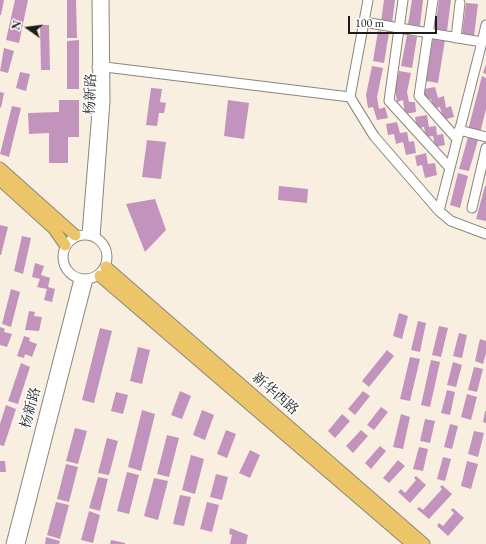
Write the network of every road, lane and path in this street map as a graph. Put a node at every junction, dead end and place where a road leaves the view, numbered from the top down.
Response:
1 (97, 0) edge
2 (104, 0) edge
3 (368, 0) edge
4 (404, 0) edge
5 (433, 0) edge
6 (460, 3) dead end
7 (364, 22) junction
8 (486, 25) edge
9 (399, 28) junction
10 (428, 33) junction
11 (456, 38) junction
12 (482, 42) junction
13 (101, 67) junction
14 (350, 97) junction
15 (459, 130) junction
16 (486, 137) edge
17 (457, 140) junction
18 (486, 148) edge
19 (0, 168) edge
20 (450, 168) junction
21 (0, 180) edge
22 (472, 208) dead end
23 (439, 211) junction
24 (486, 234) edge
25 (75, 236) junction
26 (91, 236) junction
27 (65, 245) junction
28 (103, 271) junction
29 (84, 279) junction
30 (11, 544) edge
31 (20, 544) edge
32 (412, 544) edge
33 (424, 544) edge

1 - 13 street, 杨新路
2 - 13 street, 杨新路
3 - 7 street
4 - 9 street
5 - 10 street
6 - 11 street
7 - 9 street
7 - 14 street
8 - 12 street
9 - 10 street
9 - 20 street
10 - 11 street
10 - 17 street
11 - 12 street
12 - 15 street
13 - 14 street
13 - 26 street, 杨新路
14 - 23 street
15 - 16 street
15 - 17 street
17 - 20 street
18 - 22 street
19 - 25 main road
20 - 23 street
21 - 27 main road
23 - 24 street
25 - 26 street
25 - 27 street
26 - 28 street
27 - 29 street
28 - 29 street
28 - 32 main road, 新华西路
28 - 33 main road, 新华西路
29 - 30 street, 杨新路
29 - 31 street, 杨新路

